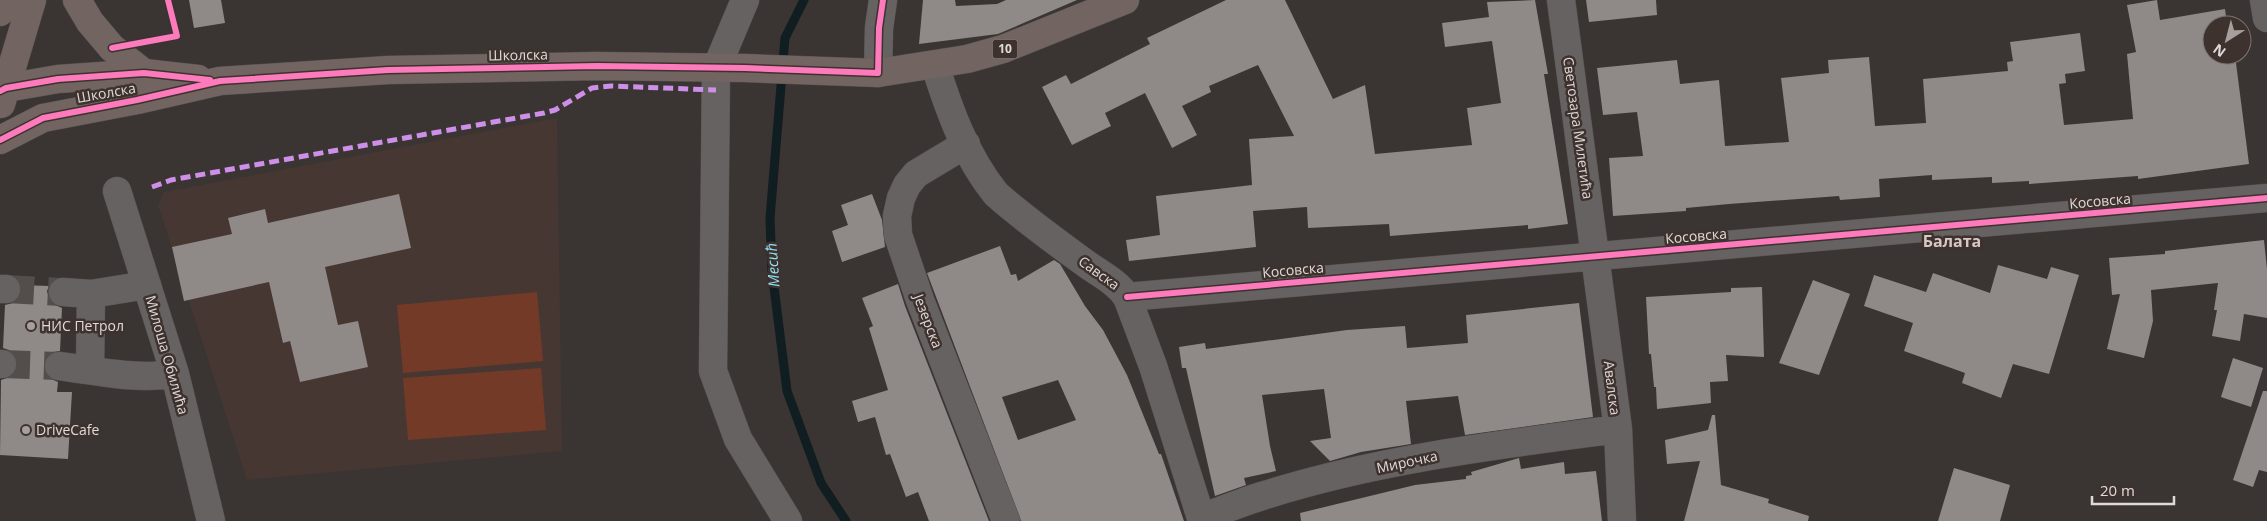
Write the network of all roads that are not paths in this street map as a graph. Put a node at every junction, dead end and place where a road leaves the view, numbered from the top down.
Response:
1 (4, 0) edge
2 (32, 0) edge
3 (77, 0) edge
4 (745, 0) edge
5 (883, 0) edge
6 (1125, 0) edge
7 (1561, 0) edge
8 (2264, 0) edge
9 (0, 12) edge
10 (2267, 18) edge
11 (935, 65) junction
12 (716, 68) junction
13 (144, 73) junction
14 (878, 73) junction
15 (220, 81) junction
16 (2, 95) edge
17 (0, 140) edge
18 (966, 144) junction
19 (117, 191) dead end
20 (2267, 198) edge
21 (1595, 256) junction
22 (147, 285) junction
23 (63, 292) tunnel mouth
24 (91, 294) junction
25 (1127, 297) junction
26 (59, 366) tunnel mouth
27 (90, 370) junction
28 (174, 374) junction
29 (1618, 429) junction
30 (1202, 520) edge
31 (211, 521) edge
32 (788, 521) edge
33 (1006, 521) edge
34 (1622, 521) edge

1 - 9 main road
2 - 16 main road
3 - 13 main road
4 - 12 street
5 - 14 street
6 - 11 main road, 10
7 - 21 street, Светозара Милетића
8 - 10 street
11 - 14 main road, 10
11 - 18 street, Савска
12 - 14 main road, Школска / 10
12 - 15 main road, Школска / 10
12 - 32 street
13 - 15 main road, Школска / 10
13 - 16 main road, Школска / 10
15 - 17 main road, Школска / 10
18 - 25 street, Савска
18 - 33 street, Језерска
19 - 22 street, Милоша Обилића
20 - 21 street, Косовска
21 - 25 street, Косовска
21 - 29 street, Авалска
22 - 24 street
22 - 28 street, Милоша Обилића
23 - 24 street
24 - 27 street
25 - 30 street, Савска
26 - 27 street
27 - 28 street
28 - 31 street, Милоша Обилића
29 - 30 street, Мирочка
29 - 34 street, Авалска

